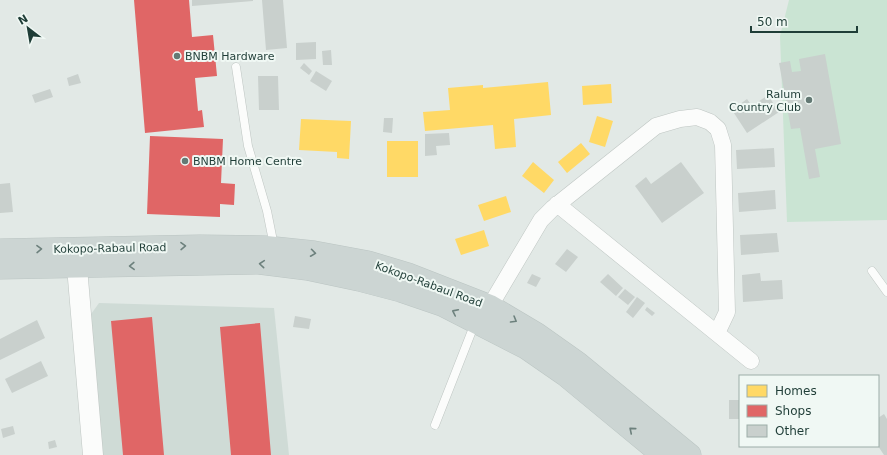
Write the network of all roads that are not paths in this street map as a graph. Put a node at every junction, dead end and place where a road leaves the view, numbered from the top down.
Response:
1 (236, 67) dead end
2 (557, 204) junction
3 (275, 248) junction
4 (0, 250) edge
5 (77, 267) junction
6 (0, 268) edge
7 (872, 271) dead end
8 (887, 292) edge
9 (483, 314) junction
10 (717, 333) junction
11 (751, 361) dead end
12 (435, 425) dead end
13 (93, 455) edge
14 (662, 455) edge
15 (690, 455) edge

1 - 3 lane
2 - 9 street
2 - 10 street
2 - 10 street
4 -> 3 main road, Kokopo-Rabaul Road
3 -> 9 main road, Kokopo-Rabaul Road
5 - 6 main road, Kokopo-Rabaul Road
9 -> 5 main road, Kokopo-Rabaul Road
5 - 13 street
7 - 8 lane
9 - 12 lane
14 -> 9 main road, Kokopo-Rabaul Road
9 -> 15 main road, Kokopo-Rabaul Road
10 - 11 street

